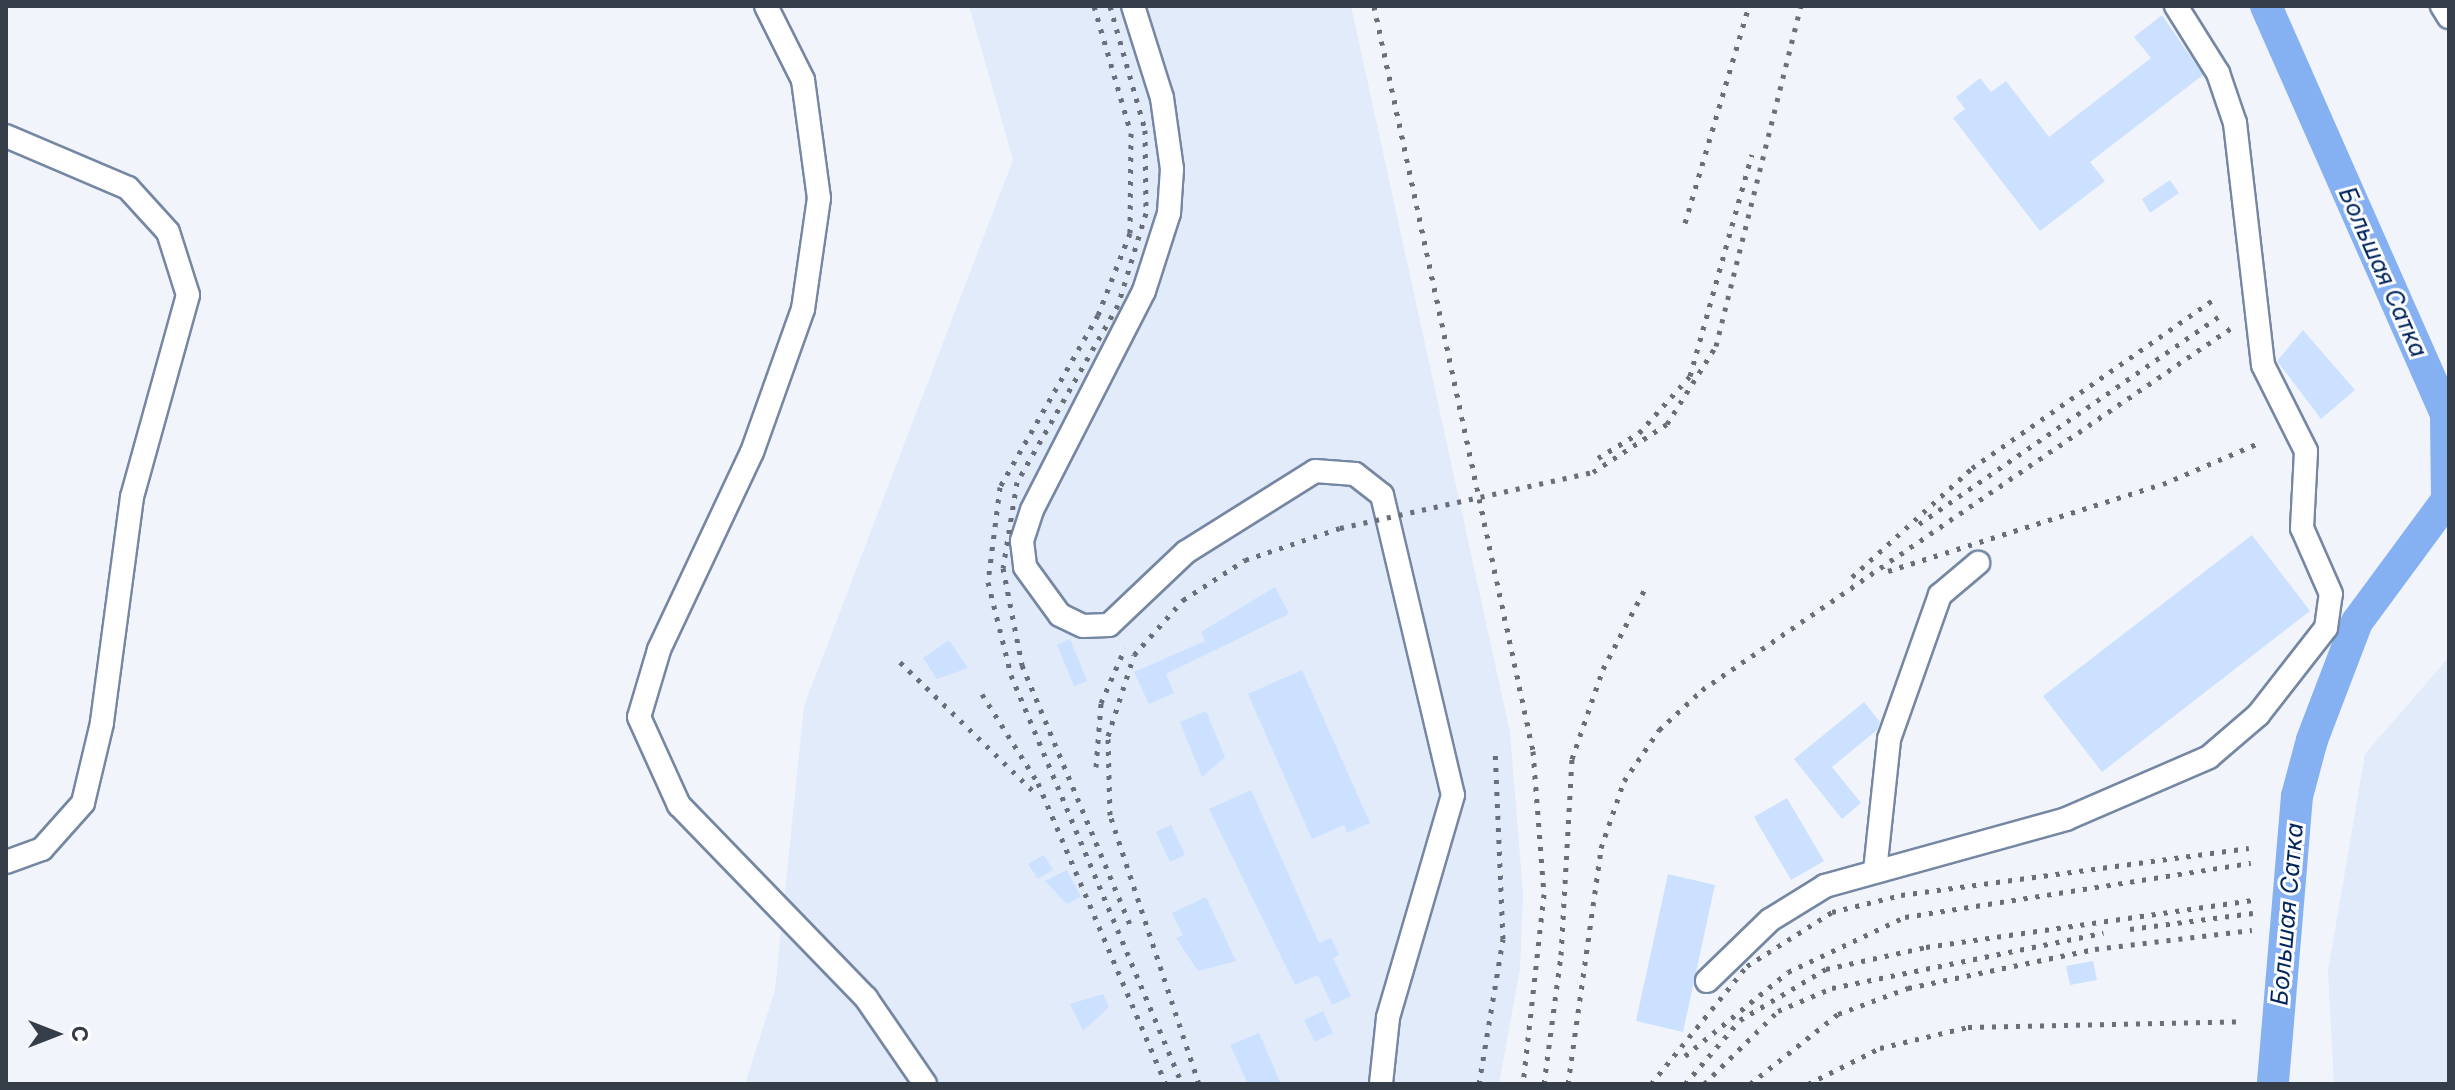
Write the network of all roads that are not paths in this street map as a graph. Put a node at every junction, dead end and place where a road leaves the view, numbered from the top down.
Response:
1 (766, 6) edge
2 (1133, 6) edge
3 (2176, 6) edge
4 (2442, 6) edge
5 (2449, 17) edge
6 (6, 136) edge
7 (1978, 563) dead end
8 (6, 862) edge
9 (1875, 871) junction
10 (1707, 981) dead end
11 (925, 1084) edge
12 (1381, 1084) edge

1 - 11 lane
2 - 12 lane
3 - 9 lane
4 - 5 lane
6 - 8 lane
7 - 9 lane
9 - 10 lane

